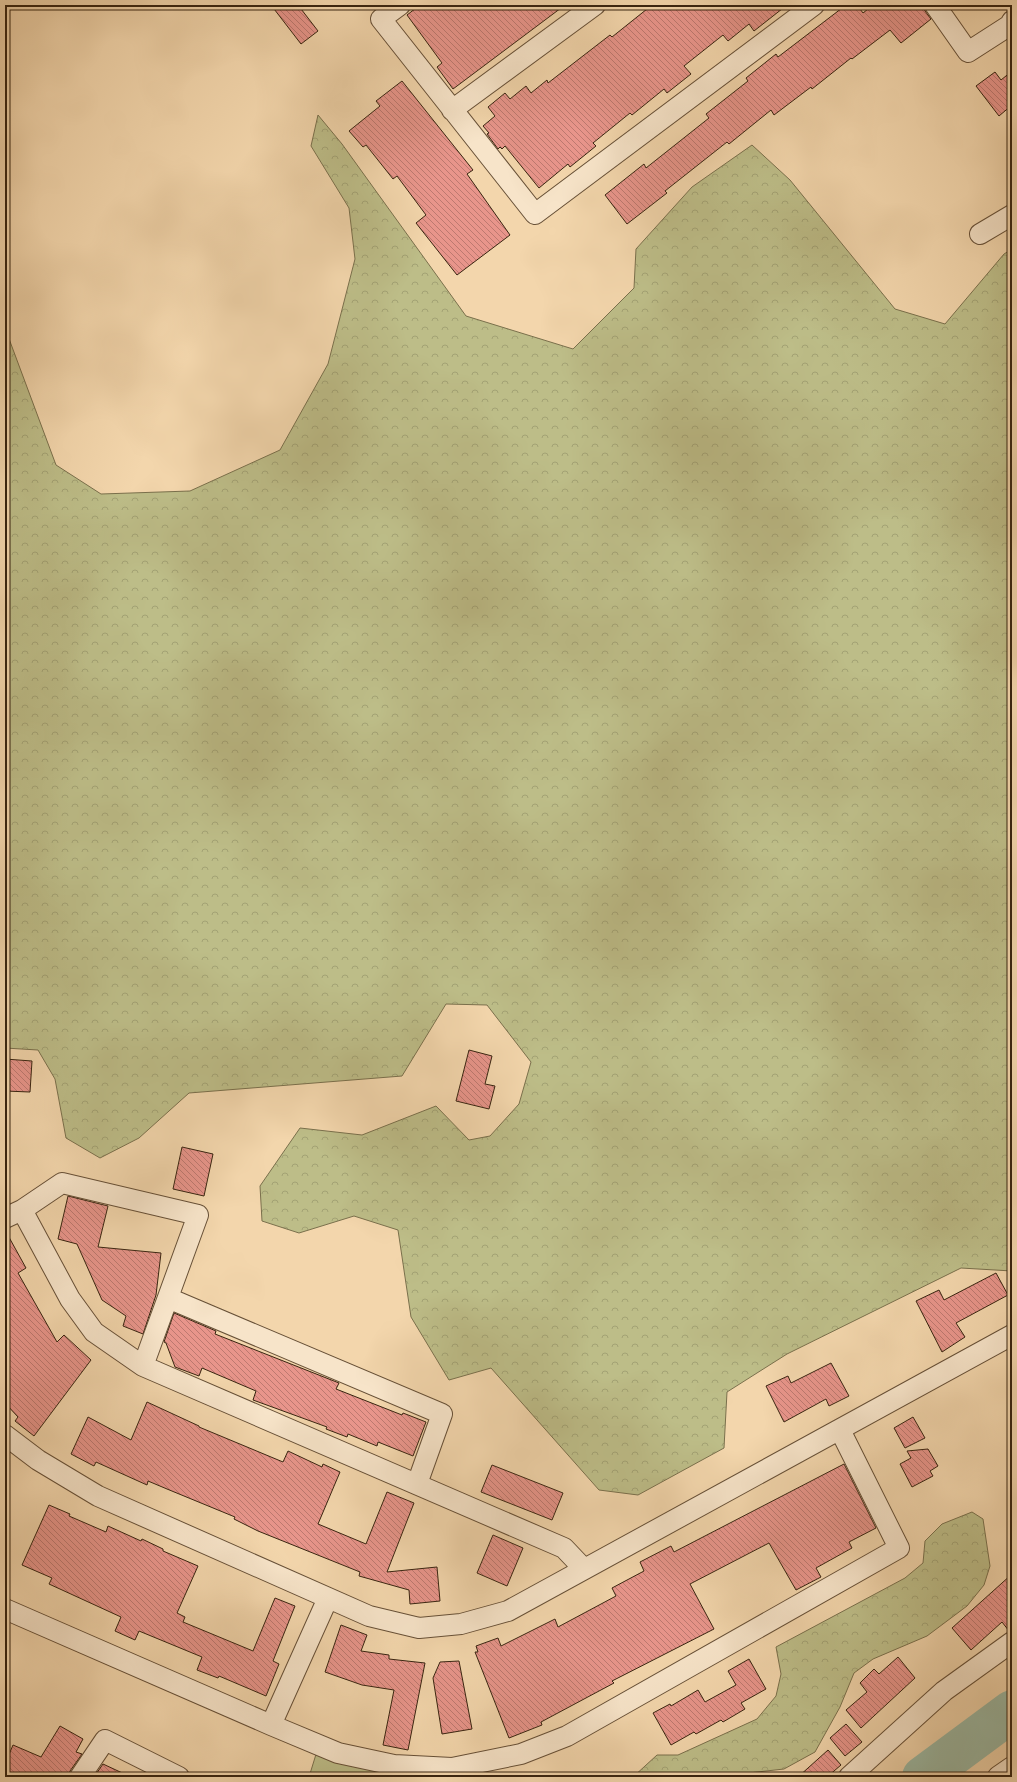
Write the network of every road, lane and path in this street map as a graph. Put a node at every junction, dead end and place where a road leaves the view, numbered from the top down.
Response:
1 (400, 5) edge
2 (595, 5) edge
3 (814, 5) edge
4 (935, 5) edge
5 (1012, 21) edge
6 (452, 110) junction
7 (1012, 214) edge
8 (980, 234) dead end
9 (13, 1214) edge
10 (168, 1298) junction
11 (1012, 1335) edge
12 (143, 1366) junction
13 (840, 1430) junction
14 (5, 1435) edge
15 (416, 1484) junction
16 (584, 1569) junction
17 (328, 1598) junction
18 (5, 1609) edge
19 (1012, 1642) edge
20 (271, 1725) junction
21 (1012, 1768) edge
22 (80, 1777) edge
23 (179, 1777) edge
24 (849, 1777) edge
25 (999, 1777) edge

1 - 6 street
2 - 6 street
3 - 6 street
4 - 5 street
7 - 8 street
9 - 10 street
9 - 12 street
10 - 12 street
10 - 15 street
11 - 13 street
12 - 15 street
13 - 16 street
13 - 20 street
14 - 17 street
15 - 16 street
16 - 17 street
17 - 20 street
18 - 20 street
19 - 24 street
21 - 25 street
22 - 23 street

